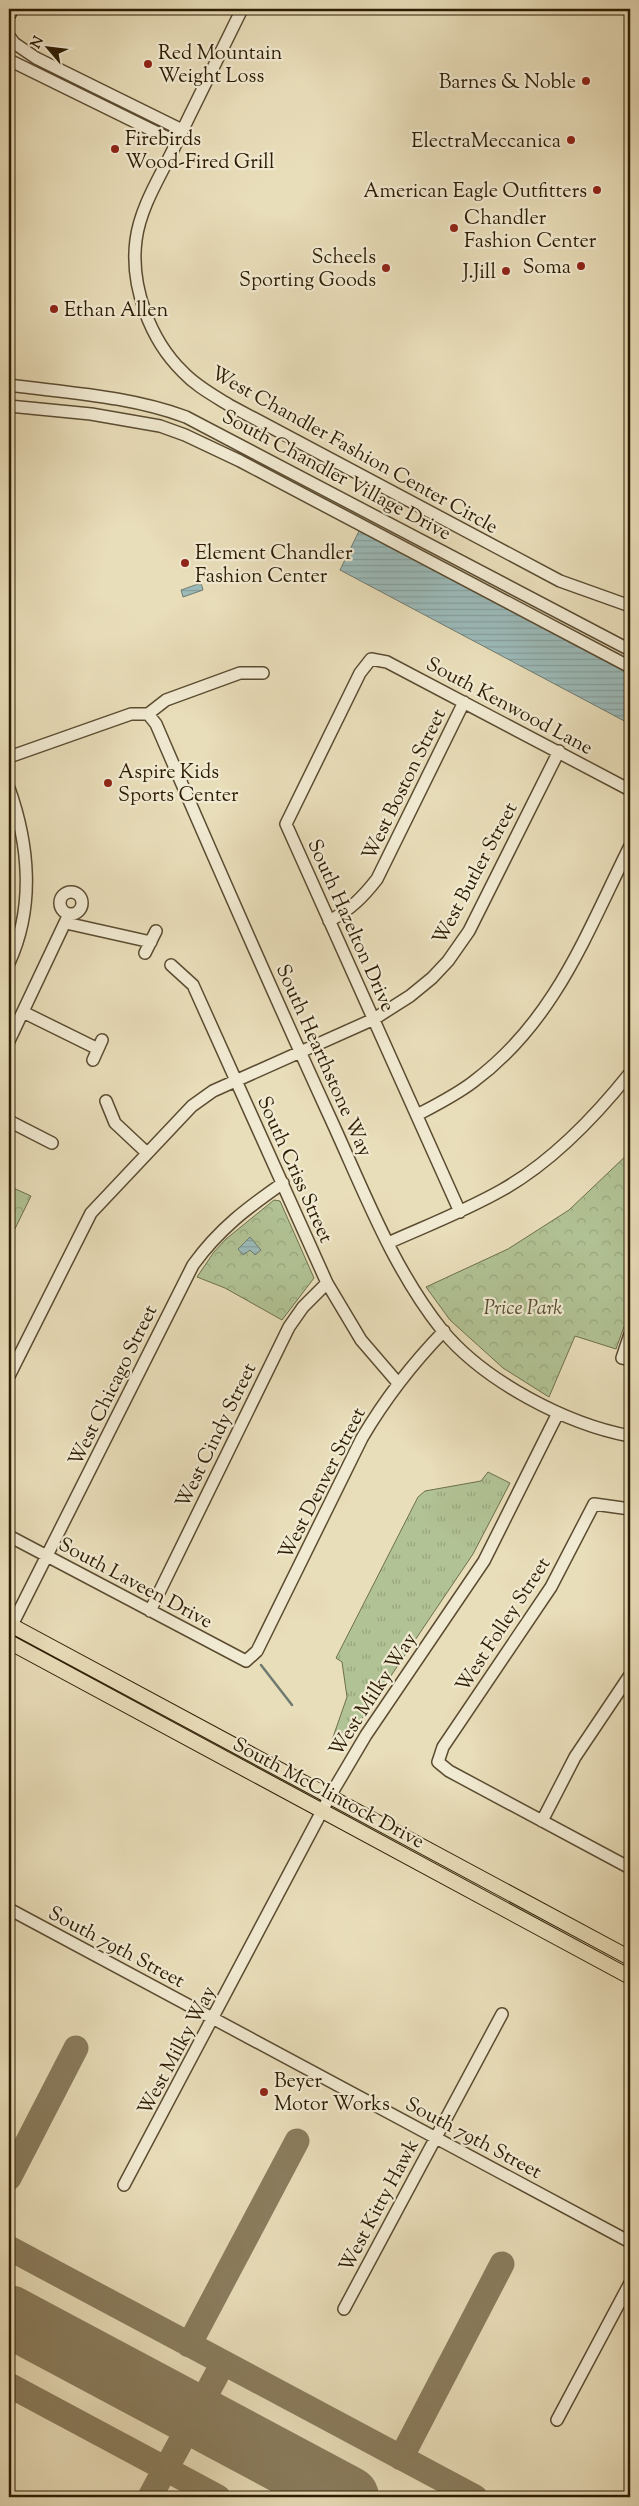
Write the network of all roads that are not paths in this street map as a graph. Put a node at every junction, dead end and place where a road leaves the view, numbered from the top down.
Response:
1 (11, 9) edge
2 (242, 9) edge
3 (9, 14) edge
4 (9, 36) edge
5 (9, 60) edge
6 (182, 130) junction
7 (176, 142) junction
8 (9, 385) edge
9 (9, 406) edge
10 (630, 606) edge
11 (630, 650) edge
12 (371, 659) joint
13 (630, 666) edge
14 (263, 673) dead end
15 (464, 702) junction
16 (148, 714) junction
17 (559, 751) junction
18 (9, 757) edge
19 (9, 788) edge
20 (630, 790) edge
21 (630, 846) edge
22 (329, 921) junction
23 (145, 953) dead end
24 (9, 963) edge
25 (172, 965) dead end
26 (23, 1012) junction
27 (374, 1019) junction
28 (9, 1041) edge
29 (98, 1049) dead end
30 (300, 1052) junction
31 (630, 1074) edge
32 (236, 1080) junction
33 (106, 1101) dead end
34 (417, 1115) junction
35 (9, 1121) edge
36 (52, 1143) dead end
37 (147, 1153) junction
38 (283, 1183) junction
39 (460, 1212) junction
40 (388, 1243) junction
41 (327, 1283) junction
42 (444, 1331) junction
43 (630, 1334) edge
44 (630, 1360) edge
45 (9, 1376) edge
46 (398, 1383) junction
47 (558, 1413) junction
48 (630, 1436) edge
49 (630, 1509) edge
50 (9, 1536) edge
51 (48, 1556) junction
52 (150, 1611) junction
53 (10, 1627) edge
54 (9, 1642) edge
55 (246, 1661) joint
56 (630, 1675) edge
57 (330, 1796) junction
58 (322, 1811) junction
59 (542, 1821) junction
60 (630, 1868) edge
61 (10, 1913) edge
62 (630, 1958) edge
63 (630, 1977) edge
64 (502, 2014) dead end
65 (214, 2019) junction
66 (436, 2138) junction
67 (124, 2185) dead end
68 (630, 2242) edge
69 (630, 2283) edge
70 (344, 2309) dead end
71 (556, 2420) dead end

1 - 3 main road
2 - 6 street, West Chandler Fashion Center Circle
4 - 6 street
5 - 7 street
6 - 7 street, West Chandler Fashion Center Circle
7 - 10 street, West Chandler Fashion Center Circle
8 - 11 street, South Chandler Village Drive
9 - 13 street, South Chandler Village Drive
12 - 15 street, South Kenwood Lane
12 - 22 street, South Hazelton Drive
14 - 16 street
15 - 17 street, South Kenwood Lane
15 - 22 street, West Boston Street
16 - 18 street
16 - 30 street, South Hearthstone Way
17 - 20 street, South Kenwood Lane
17 - 27 street, West Butler Street
19 - 24 street
21 - 34 street
22 - 27 street, South Hazelton Drive
23 - 26 street
25 - 32 street, South Criss Street
26 - 28 street
26 - 29 street
27 - 30 street, West Butler Street
27 - 34 street, South Hazelton Drive
30 - 32 street, West Butler Street
30 - 40 street, South Hearthstone Way
31 - 39 street
32 - 37 street, West Butler Street
32 - 38 street, South Criss Street
33 - 37 street
34 - 39 street, South Hazelton Drive
35 - 36 street
37 - 45 street, West Butler Street
38 - 41 street, South Criss Street
38 - 51 street, West Chicago Street
39 - 40 street
40 - 42 street, South Hearthstone Way
41 - 46 street, South Criss Street
41 - 52 street, West Cindy Street
42 - 46 street, West Denver Street
42 - 47 street, South Hearthstone Way
43 - 44 street
46 - 55 street, West Denver Street
47 - 48 street, South Hearthstone Way
47 - 57 street, West Milky Way
49 - 59 street, West Folley Street
50 - 51 street, South Laveen Drive
51 - 52 street, South Laveen Drive
51 - 53 street, West Chicago Street
52 - 55 street, South Laveen Drive
53 - 57 main road, South McClintock Drive
54 - 58 main road, South McClintock Drive
56 - 59 street
57 - 58 street, West Milky Way
57 - 62 main road, South McClintock Drive
58 - 63 main road, South McClintock Drive
58 - 65 street, West Milky Way
59 - 60 street
61 - 65 street, South 79th Street
64 - 66 street, West Kitty Hawk
65 - 66 street, South 79th Street
65 - 67 street, West Milky Way
66 - 68 street, South 79th Street
66 - 70 street, West Kitty Hawk
69 - 71 street

